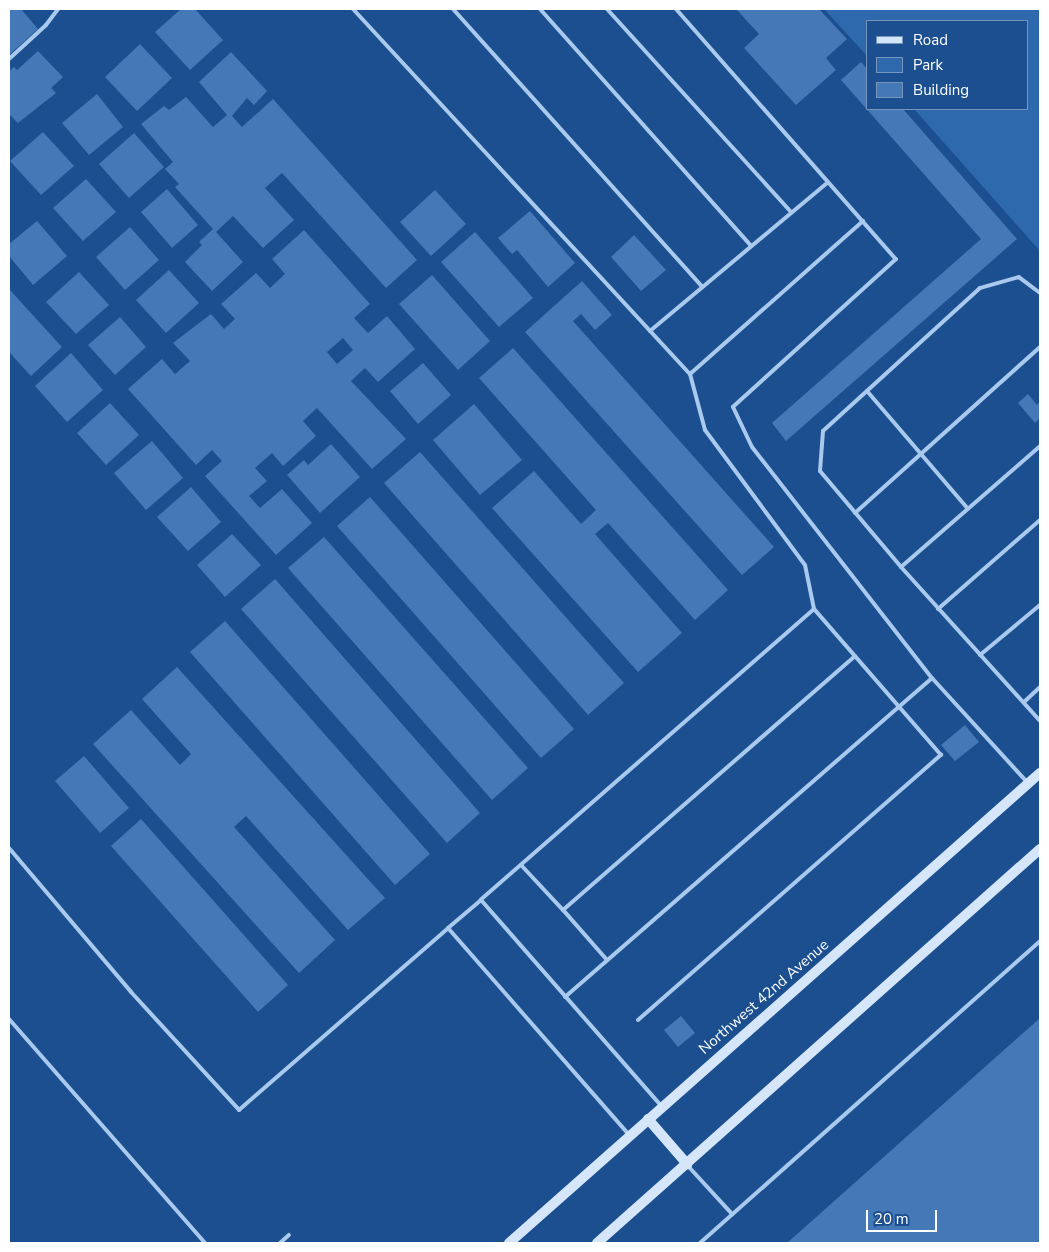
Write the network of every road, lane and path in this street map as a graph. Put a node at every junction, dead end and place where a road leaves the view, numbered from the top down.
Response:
1 (58, 9) edge
2 (353, 9) edge
3 (453, 9) edge
4 (540, 9) edge
5 (607, 9) edge
6 (676, 9) edge
7 (9, 59) edge
8 (828, 182) junction
9 (791, 212) junction
10 (863, 222) junction
11 (751, 246) junction
12 (702, 287) junction
13 (1040, 293) edge
14 (650, 331) junction
15 (1040, 347) edge
16 (690, 374) junction
17 (866, 392) junction
18 (1040, 446) edge
19 (920, 454) junction
20 (968, 509) junction
21 (855, 513) junction
22 (1040, 520) edge
23 (901, 567) junction
24 (1040, 605) edge
25 (814, 609) junction
26 (938, 609) junction
27 (980, 655) junction
28 (855, 656) junction
29 (932, 678) junction
30 (1040, 687) edge
31 (1024, 702) junction
32 (898, 706) junction
33 (1040, 720) edge
34 (1040, 772) edge
35 (1028, 783) junction
36 (9, 848) edge
37 (1040, 849) edge
38 (521, 865) junction
39 (481, 900) junction
40 (563, 910) junction
41 (448, 928) junction
42 (1040, 941) edge
43 (607, 960) junction
44 (565, 997) junction
45 (9, 1019) edge
46 (638, 1020) dead end
47 (662, 1107) junction
48 (648, 1119) junction
49 (630, 1136) junction
50 (686, 1164) junction
51 (732, 1214) junction
52 (289, 1235) dead end
53 (205, 1243) edge
54 (280, 1243) edge
55 (509, 1243) edge
56 (597, 1243) edge
57 (700, 1243) edge

1 - 7 lane
2 - 14 lane
3 - 12 lane
4 - 11 lane
5 - 9 lane
6 - 8 lane
8 - 9 lane
8 - 10 lane
9 - 11 lane
10 - 16 lane
10 - 29 lane
11 - 12 lane
12 - 14 lane
13 - 17 lane
14 - 16 lane
15 - 19 lane
16 - 25 lane
17 - 19 lane
17 - 21 lane
18 - 20 lane
19 - 20 lane
19 - 21 lane
20 - 23 lane
21 - 23 lane
22 - 26 lane
23 - 26 lane
24 - 27 lane
25 - 28 lane
25 - 38 lane
26 - 27 lane
27 - 31 lane
28 - 32 lane
28 - 40 lane
29 - 32 lane
29 - 35 lane
30 - 31 lane
31 - 33 lane
32 - 43 lane
32 - 46 lane
34 - 35 main road, Northwest 42nd Avenue
35 - 47 main road, Northwest 42nd Avenue
36 - 41 lane
37 - 50 main road
38 - 39 lane
38 - 40 lane
39 - 41 lane
39 - 44 lane
40 - 43 lane
41 - 49 lane
42 - 51 lane
43 - 44 lane
44 - 47 lane
45 - 53 lane
47 - 48 main road, Northwest 42nd Avenue
48 - 49 main road, Northwest 42nd Avenue
48 - 50 main road
49 - 55 main road, Northwest 42nd Avenue
50 - 51 lane
50 - 56 main road
51 - 57 lane
52 - 54 lane

